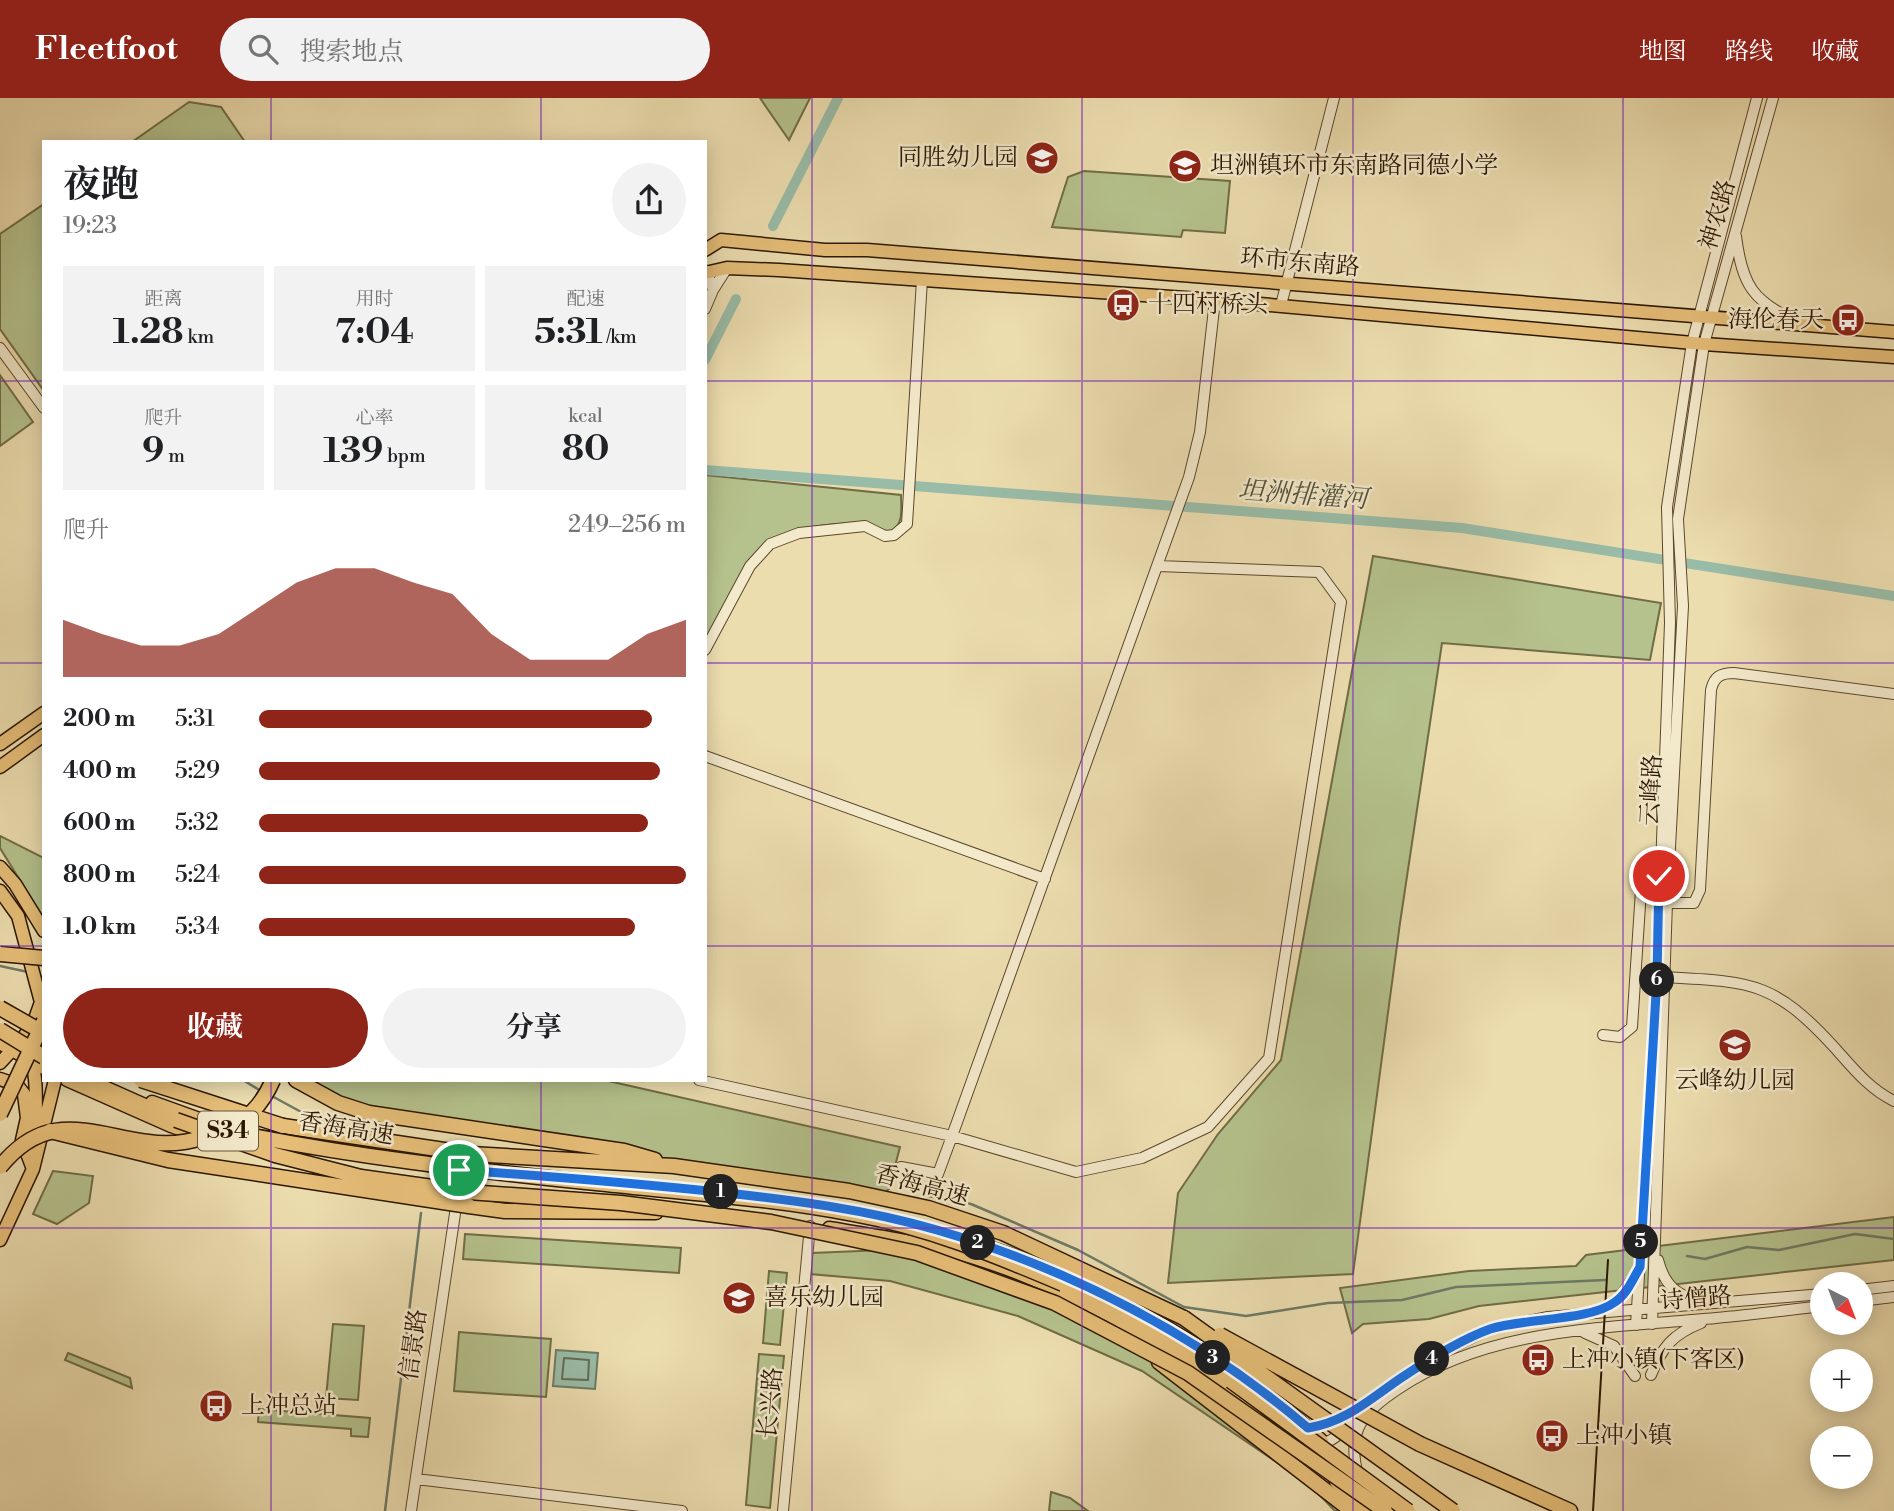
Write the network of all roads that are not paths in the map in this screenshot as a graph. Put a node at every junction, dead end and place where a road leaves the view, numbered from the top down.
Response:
1 (1334, 98) edge
2 (1757, 98) edge
3 (1773, 98) edge
4 (1735, 232) junction
5 (707, 249) edge
6 (727, 268) junction
7 (707, 272) edge
8 (707, 275) edge
9 (922, 280) junction
10 (1285, 284) junction
11 (713, 290) junction
12 (1215, 300) junction
13 (707, 304) edge
14 (1281, 305) junction
15 (1705, 316) junction
16 (1803, 324) junction
17 (1894, 332) edge
18 (1698, 343) junction
19 (0, 348) edge
20 (1894, 357) edge
21 (42, 405) edge
22 (1158, 566) junction
23 (707, 646) edge
24 (1894, 694) edge
25 (42, 714) edge
26 (42, 736) edge
27 (0, 744) edge
28 (707, 756) edge
29 (0, 767) edge
30 (0, 867) edge
31 (1659, 876) junction
32 (1045, 879) junction
33 (0, 891) edge
34 (1667, 903) junction
35 (42, 928) edge
36 (0, 954) edge
37 (38, 962) edge
38 (1661, 977) junction
39 (0, 1008) edge
40 (0, 1022) edge
41 (42, 1025) edge
42 (0, 1030) edge
43 (42, 1032) edge
44 (1607, 1036) dead end
45 (24, 1037) junction
46 (0, 1043) edge
47 (42, 1048) edge
48 (13, 1051) junction
49 (0, 1063) edge
50 (40, 1063) edge
51 (0, 1079) edge
52 (54, 1082) edge
53 (72, 1082) edge
54 (90, 1082) edge
55 (104, 1082) edge
56 (147, 1082) edge
57 (272, 1082) edge
58 (300, 1082) edge
59 (707, 1082) edge
60 (1894, 1101) edge
61 (0, 1114) edge
62 (176, 1120) junction
63 (50, 1131) junction
64 (952, 1136) junction
65 (38, 1148) junction
66 (674, 1166) junction
67 (0, 1167) edge
68 (901, 1167) dead end
69 (33, 1169) junction
70 (459, 1186) junction
71 (677, 1212) junction
72 (810, 1225) junction
73 (0, 1240) edge
74 (1656, 1251) junction
75 (1640, 1267) junction
76 (1894, 1286) edge
77 (1873, 1288) edge
78 (1810, 1295) edge
79 (1894, 1297) edge
80 (1873, 1299) edge
81 (1707, 1305) junction
82 (1810, 1307) edge
83 (1653, 1310) junction
84 (1638, 1312) junction
85 (1587, 1314) junction
86 (1184, 1318) junction
87 (1713, 1319) junction
88 (1652, 1324) junction
89 (1636, 1325) junction
90 (1581, 1331) junction
91 (1153, 1356) junction
92 (1651, 1375) dead end
93 (1635, 1376) dead end
94 (1368, 1411) junction
95 (1346, 1417) junction
96 (1308, 1428) junction
97 (1328, 1444) junction
98 (1299, 1445) junction
99 (1358, 1477) junction
100 (416, 1479) junction
101 (1337, 1483) junction
102 (1568, 1510) edge
103 (411, 1511) edge
104 (682, 1511) edge
105 (783, 1511) edge
106 (1352, 1511) edge
107 (1365, 1511) edge
108 (1385, 1511) edge
109 (1391, 1511) edge
110 (1408, 1511) edge
111 (1453, 1511) edge

1 - 10 street
2 - 15 street, 神农路
3 - 4 street, 神农路
4 - 15 street, 神农路
4 - 16 street
5 - 10 main road, 环市东南路
6 - 7 main road, 环市东南路
6 - 9 main road, 环市东南路
6 - 11 street
8 - 11 street
9 - 12 main road, 环市东南路
9 - 23 street
10 - 14 street
10 - 15 main road, 环市东南路
11 - 13 street
12 - 14 main road, 环市东南路
12 - 22 street
14 - 18 main road, 环市东南路
15 - 16 main road, 环市东南路
15 - 18 street, 神农路
16 - 17 main road, 环市东南路
18 - 20 main road, 环市东南路
18 - 31 street, 云峰路
18 - 34 street, 云峰路
19 - 21 street
22 - 32 street
22 - 64 street
24 - 34 street
25 - 27 main road
26 - 29 main road
28 - 32 street
30 - 35 main road
31 - 38 street, 云峰路
31 - 44 street
32 - 64 street
33 - 37 main road
34 - 38 street, 云峰路
36 - 37 highway, bridge
37 - 45 main road
38 - 60 street
38 - 74 street, 云峰路
38 - 75 street, 云峰路
39 - 43 highway, bridge
40 - 45 main road
41 - 61 highway, bridge
42 - 50 highway, bridge
45 - 47 main road
45 - 48 main road
45 - 50 main road
46 - 48 main road
48 - 49 main road
48 - 50 main road
50 - 65 main road
51 - 69 main road
52 - 65 main road
53 - 70 main road
54 - 62 highway, 香海高速 / S34
55 - 96 main road
56 - 66 highway, 香海高速 / S34, bridge
57 - 63 highway, bridge
58 - 66 highway
59 - 64 street
62 - 71 highway, bridge
62 - 110 highway, 香海高速 / S34, bridge
63 - 67 highway, bridge
63 - 71 highway, bridge
64 - 68 street
65 - 69 main road
66 - 86 highway, 香海高速 / S34
69 - 73 main road
70 - 72 main road
70 - 100 street, 信景路
71 - 91 highway, bridge
72 - 98 main road
72 - 105 street, 长兴路
74 - 81 street
74 - 83 street, 云峰路
75 - 84 street, 云峰路
75 - 85 street
76 - 77 street
78 - 81 street, 诗僧路
79 - 80 street
81 - 83 street, 诗僧路
82 - 87 street, 诗僧路
83 - 84 street, 诗僧路
83 - 88 street, 云峰路
84 - 85 street, 诗僧路
84 - 89 street, 云峰路
85 - 95 street, 诗僧路
86 - 102 highway, bridge
86 - 111 highway, 香海高速 / S34, bridge
87 - 88 street, 诗僧路
87 - 92 street
88 - 89 street, 诗僧路
89 - 90 street, 诗僧路
90 - 93 street
90 - 94 street, 诗僧路
91 - 106 highway, bridge
91 - 108 highway, bridge
94 - 97 street, 诗僧路
94 - 99 street
95 - 96 street, 诗僧路
95 - 97 street
96 - 97 main road
97 - 98 street
97 - 99 main road
97 - 101 street
98 - 101 main road
99 - 109 main road
100 - 103 street, 信景路
100 - 104 street
101 - 107 main road

